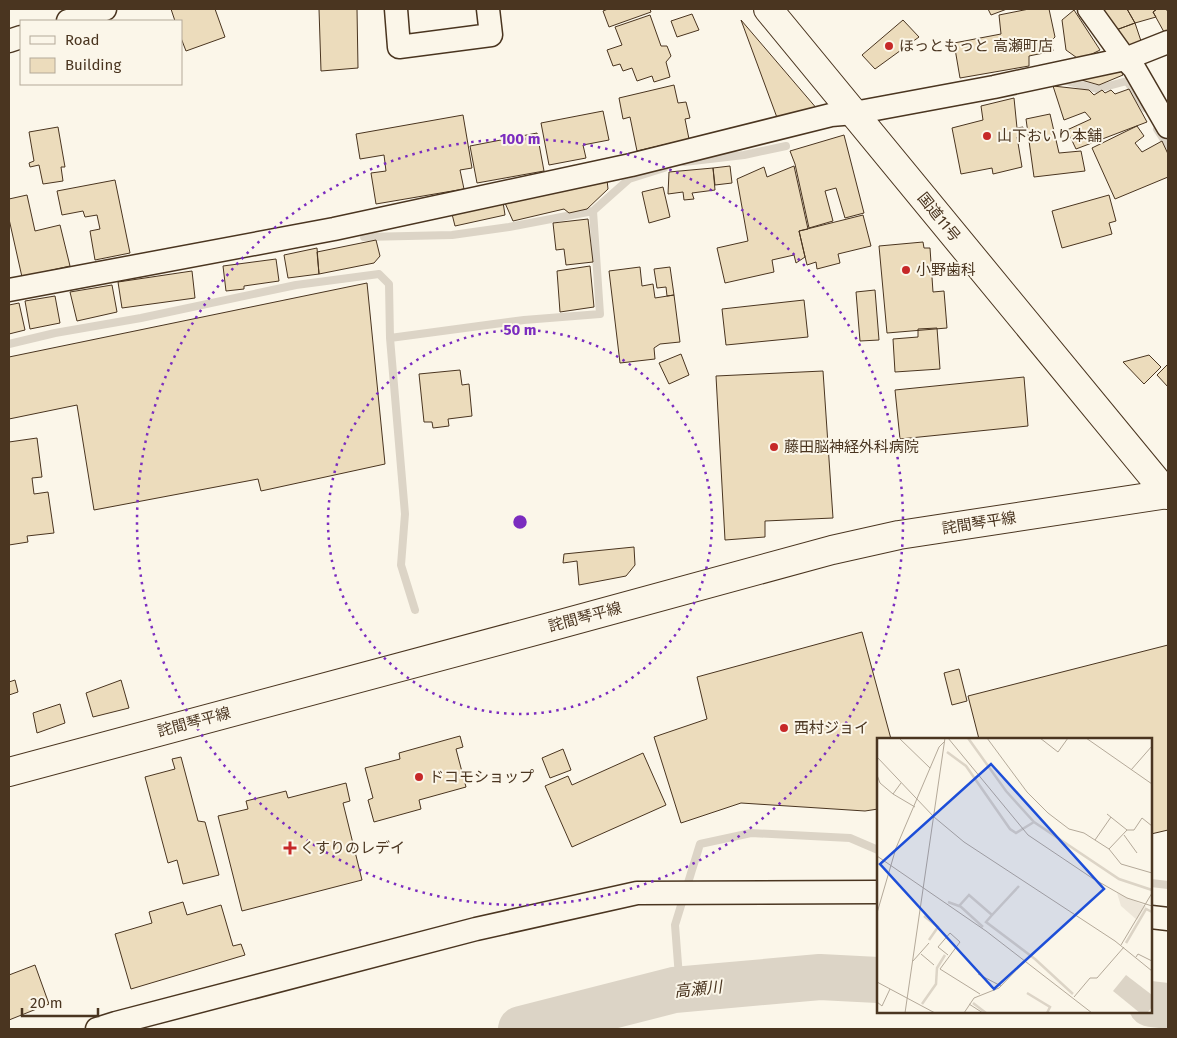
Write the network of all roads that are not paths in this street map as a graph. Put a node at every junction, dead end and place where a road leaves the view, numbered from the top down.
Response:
1 (105, 9) edge
2 (396, 9) edge
3 (488, 9) edge
4 (768, 9) edge
5 (1088, 9) edge
6 (71, 20) edge
7 (1168, 42) edge
8 (1125, 59) junction
9 (854, 113) junction
10 (1168, 127) edge
11 (9, 290) edge
12 (1168, 495) edge
13 (9, 772) edge
14 (877, 892) edge
15 (1152, 917) edge
16 (1168, 919) edge
17 (97, 1029) edge

1 - 6 street
2 - 3 street
4 - 9 main road, 国道11号
5 - 8 street
7 - 8 street
8 - 9 street
8 - 10 street
9 - 11 street
9 - 12 main road, 国道11号
12 - 13 main road, 詫間琴平線
14 - 17 street
15 - 16 street

